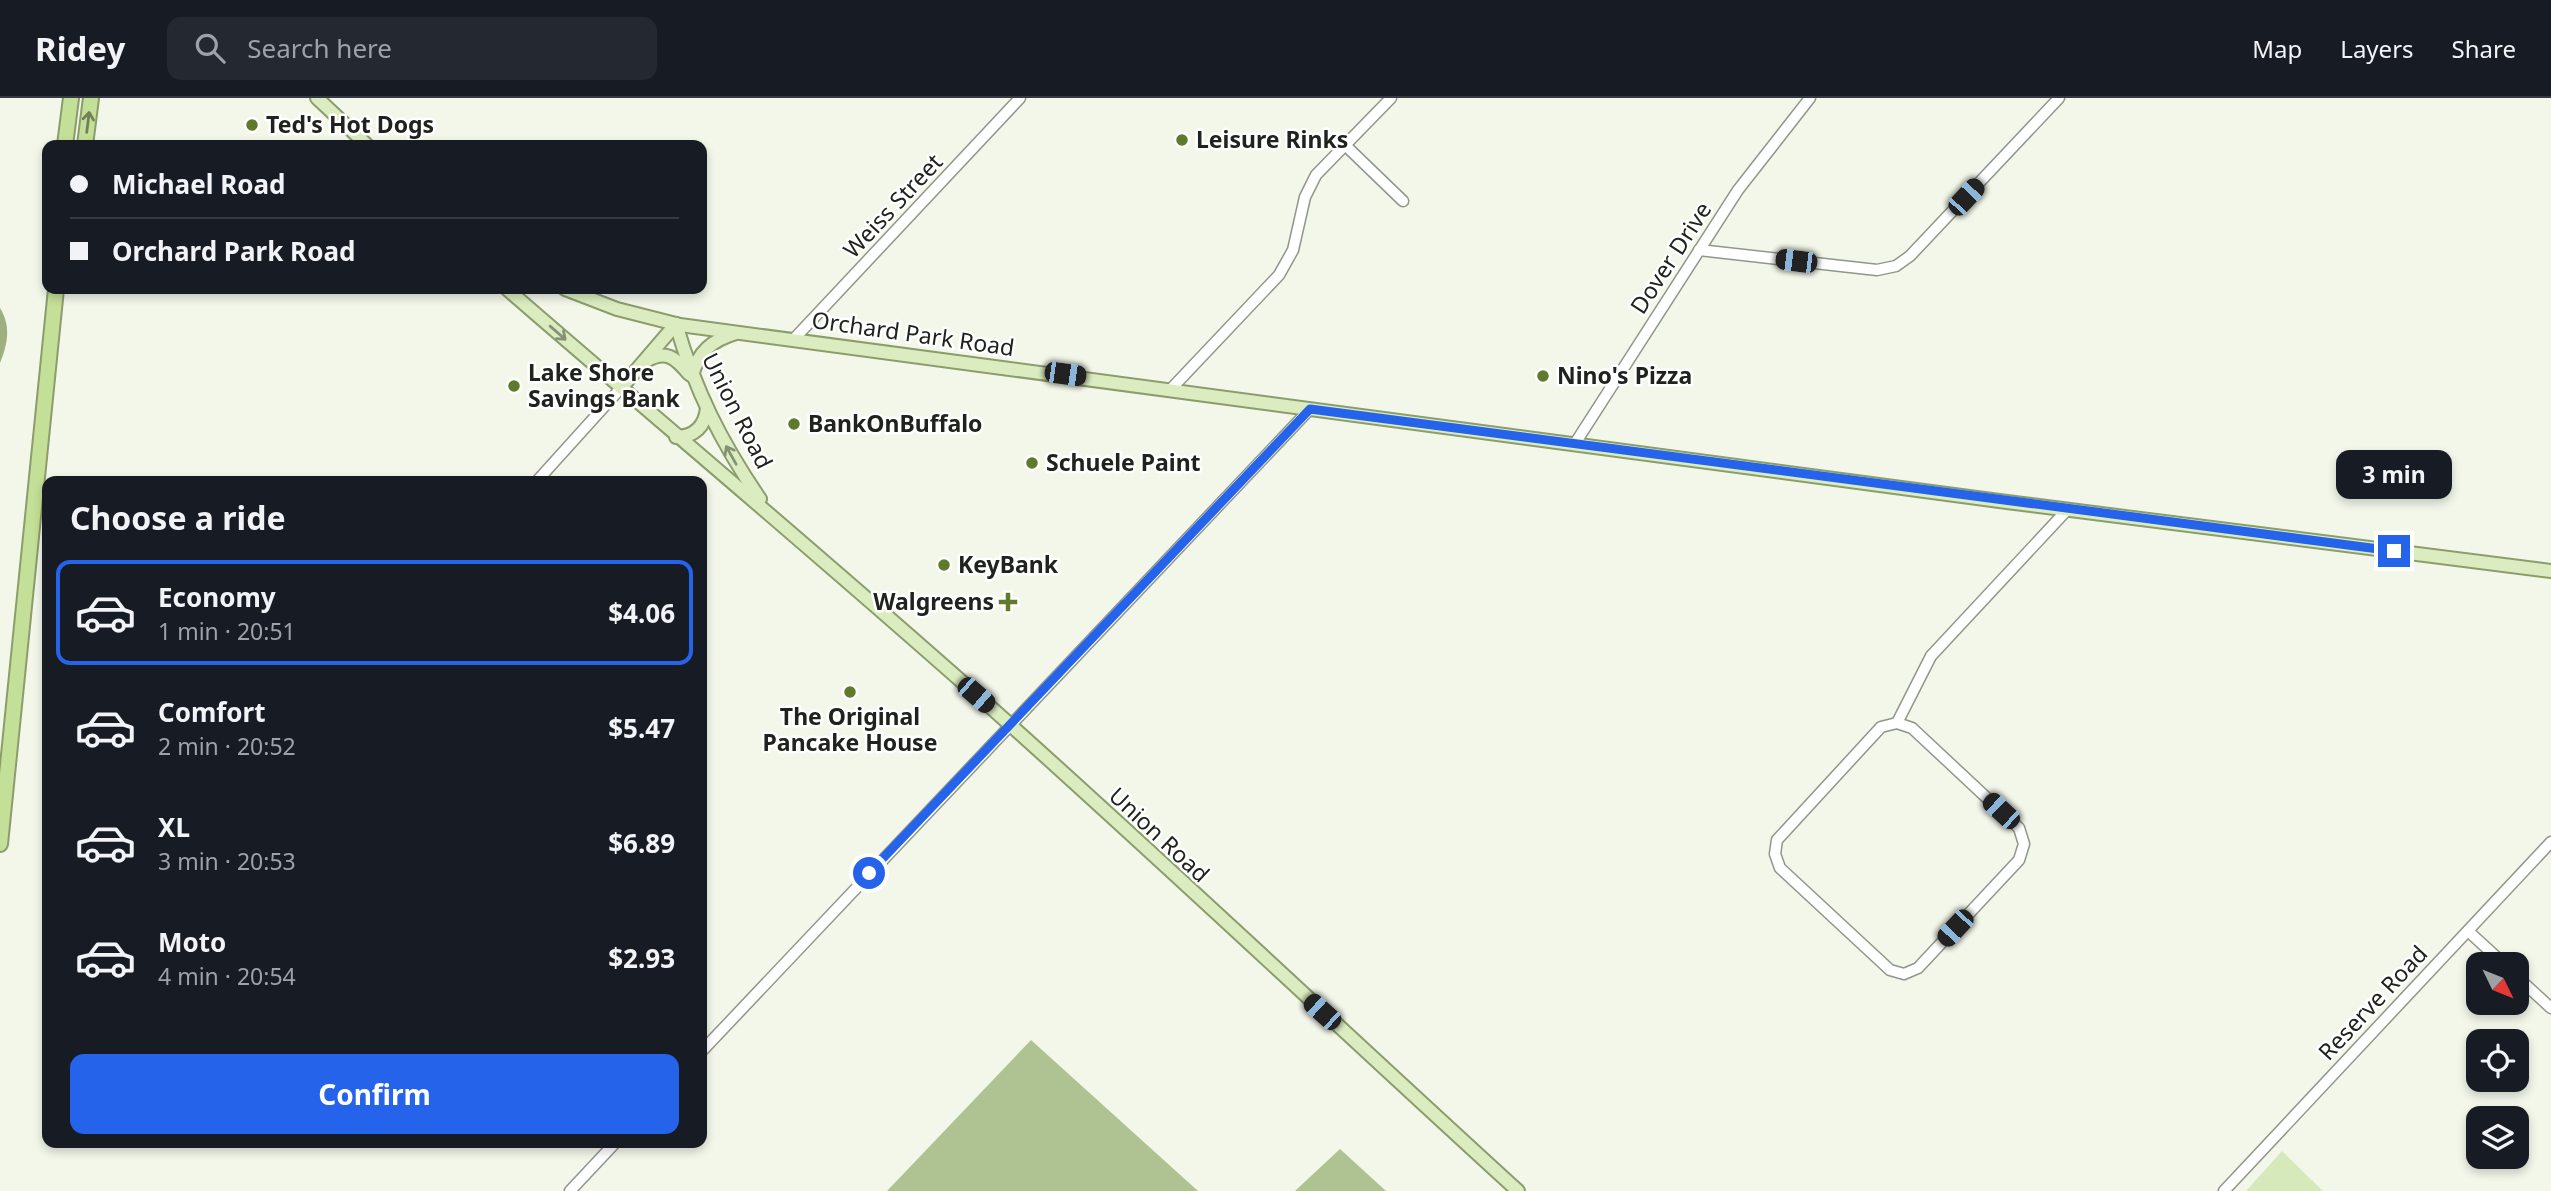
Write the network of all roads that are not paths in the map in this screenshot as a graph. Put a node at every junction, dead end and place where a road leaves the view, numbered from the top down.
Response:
1 (71, 98) edge
2 (91, 98) edge
3 (317, 98) edge
4 (1020, 98) edge
5 (1391, 98) edge
6 (1810, 98) edge
7 (2059, 98) edge
8 (66, 140) edge
9 (86, 140) edge
10 (362, 140) edge
11 (1345, 145) junction
12 (1403, 201) dead end
13 (1699, 250) junction
14 (55, 294) edge
15 (513, 294) edge
16 (578, 294) edge
17 (677, 324) junction
18 (739, 332) junction
19 (793, 340) junction
20 (639, 365) junction
21 (692, 377) junction
22 (621, 388) junction
23 (1171, 389) junction
24 (707, 407) junction
25 (1310, 409) junction
26 (676, 437) junction
27 (1574, 444) junction
28 (542, 476) edge
29 (2067, 510) junction
30 (769, 512) junction
31 (2551, 571) edge
32 (1897, 723) junction
33 (1009, 724) junction
34 (2551, 842) edge
35 (0, 844) edge
36 (2468, 931) junction
37 (2491, 952) edge
38 (2529, 988) edge
39 (2551, 1008) edge
40 (707, 1046) edge
41 (610, 1148) edge
42 (570, 1191) edge
43 (1518, 1191) edge
44 (2224, 1191) edge

1 - 8 highway
9 -> 2 highway
3 - 10 main road
4 - 19 street, Weiss Street
5 - 11 street
6 - 13 street, Dover Drive
7 - 13 street
11 - 12 street
11 - 23 street
13 - 27 street, Dover Drive
14 - 35 highway
15 -> 22 main road, Union Road
16 - 17 main road, Orchard Park Road
17 - 18 main road, Orchard Park Road
17 - 20 main road
17 - 21 main road, Union Road
18 - 19 main road, Orchard Park Road
18 - 21 main road
19 - 23 main road, Orchard Park Road
20 - 21 main road
20 - 22 main road
21 - 24 main road, Union Road
22 - 26 main road, Union Road
22 - 28 street
23 - 25 main road, Orchard Park Road
24 - 26 main road
30 -> 24 main road, Union Road
25 - 27 main road, Orchard Park Road
25 - 33 street
26 - 30 main road, Union Road
27 - 29 main road, Orchard Park Road
29 - 31 main road, Orchard Park Road
29 - 32 street
30 - 33 main road, Union Road
32 - 32 street
33 - 40 street
33 - 43 main road, Union Road
34 - 36 street, Reserve Road
36 - 37 street
36 - 44 street, Reserve Road
38 - 39 street
41 - 42 street

